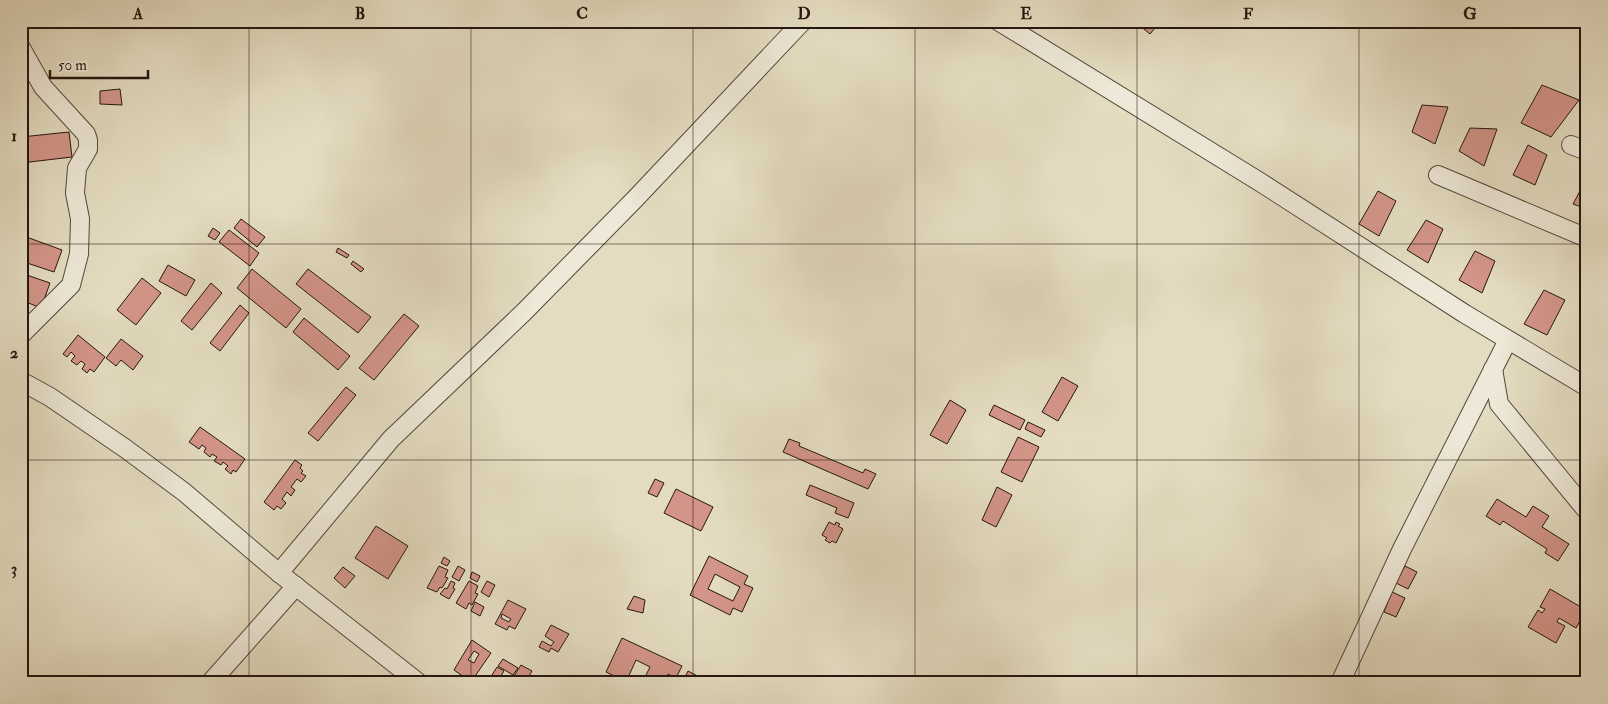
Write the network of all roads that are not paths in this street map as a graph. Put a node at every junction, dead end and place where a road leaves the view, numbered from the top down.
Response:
1 (803, 21) edge
2 (998, 21) edge
3 (21, 48) edge
4 (1438, 175) dead end
5 (1587, 238) edge
6 (21, 335) edge
7 (1508, 340) junction
8 (1493, 369) junction
9 (21, 381) edge
10 (1587, 387) edge
11 (1587, 511) edge
12 (279, 573) junction
13 (296, 586) junction
14 (210, 683) edge
15 (419, 683) edge
16 (1340, 683) edge

1 - 12 street
2 - 7 street
3 - 6 street
4 - 5 street
7 - 8 street
7 - 10 street
8 - 11 street
8 - 16 street
9 - 12 street
12 - 13 street
13 - 14 street
13 - 15 street

